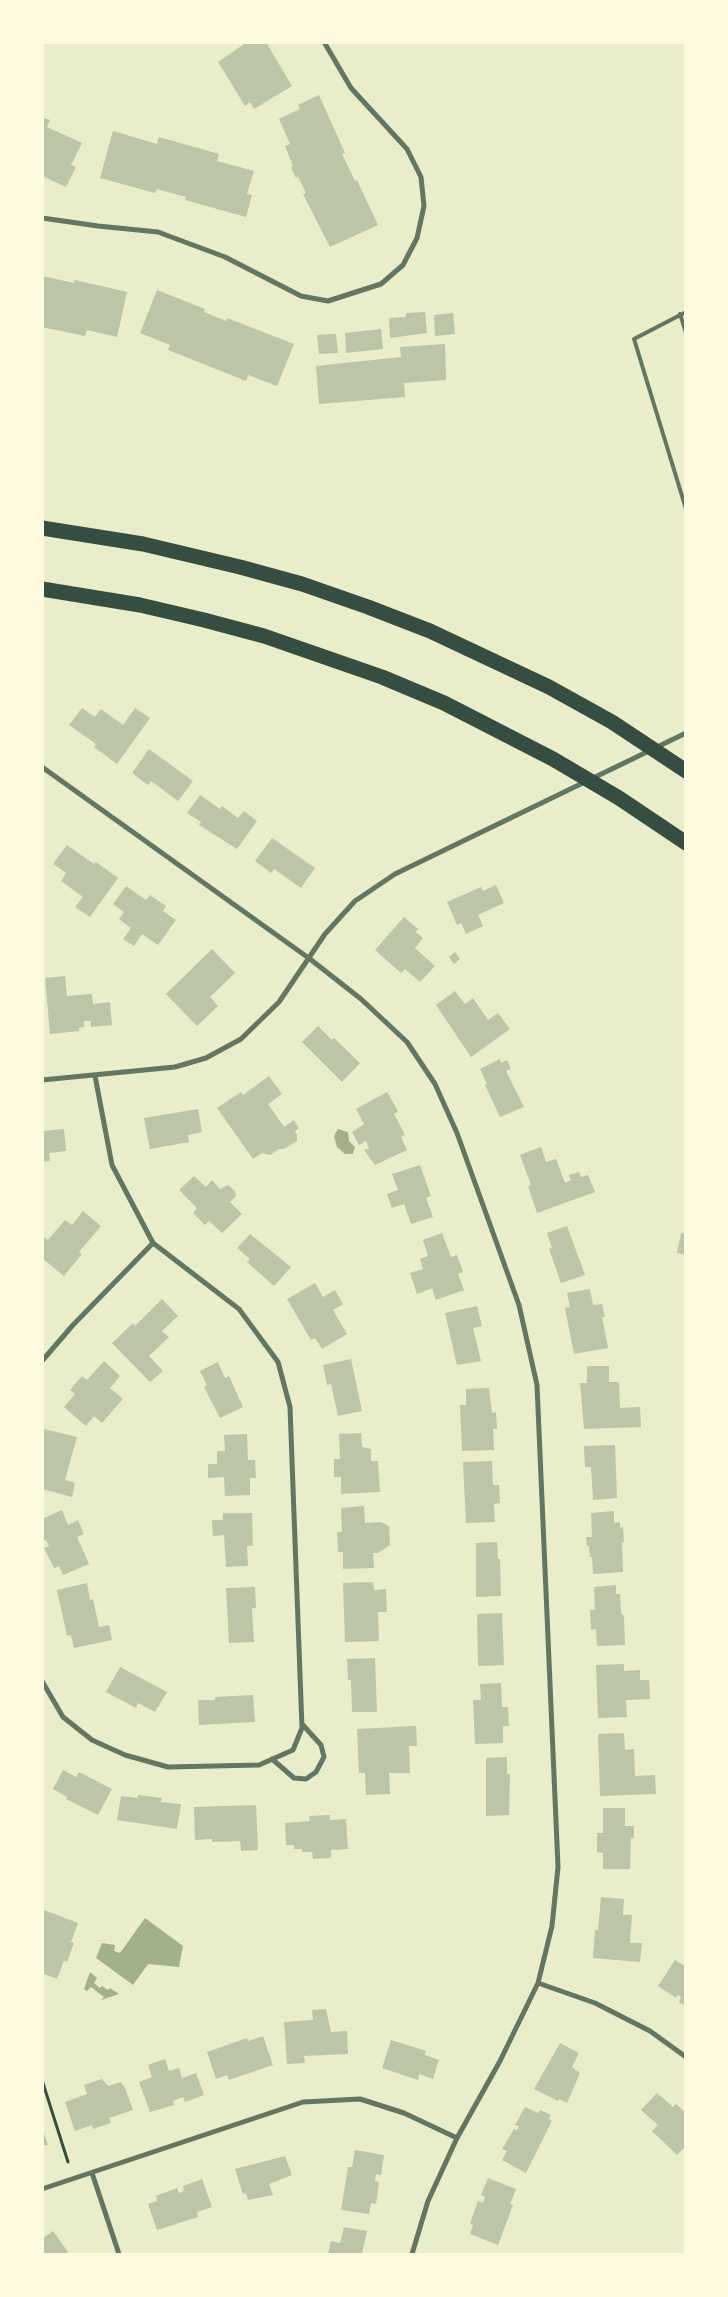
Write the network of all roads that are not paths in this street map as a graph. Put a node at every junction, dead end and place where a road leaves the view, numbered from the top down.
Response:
1 (324, 42) edge
2 (42, 218) edge
3 (686, 312) edge
4 (680, 314) junction
5 (686, 333) edge
6 (686, 509) edge
7 (42, 528) edge
8 (42, 589) edge
9 (686, 733) edge
10 (42, 767) edge
11 (686, 771) edge
12 (686, 844) edge
13 (310, 959) junction
14 (95, 1076) junction
15 (42, 1080) edge
16 (153, 1244) junction
17 (42, 1360) edge
18 (42, 1681) edge
19 (302, 1724) junction
20 (272, 1759) junction
21 (538, 1983) junction
22 (686, 2057) edge
23 (457, 2138) junction
24 (92, 2173) junction
25 (42, 2189) edge
26 (120, 2254) edge
27 (412, 2254) edge

1 - 2 street
3 - 4 lane
4 - 5 lane
4 - 6 lane
7 - 11 highway
8 - 12 highway
9 - 13 street
10 - 13 street
13 - 14 street
13 - 21 street
14 - 15 street
14 - 16 street
16 - 17 street
16 - 19 street
18 - 20 street
19 - 20 street
19 - 20 street
21 - 22 street
21 - 23 street
23 - 24 street
23 - 27 street
24 - 25 street
24 - 26 street

